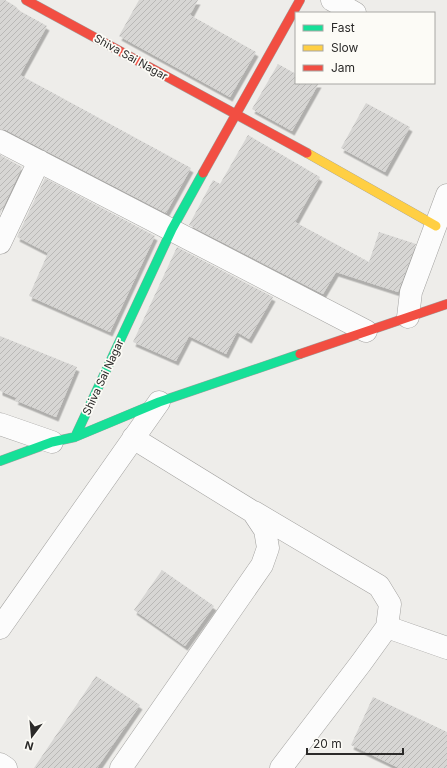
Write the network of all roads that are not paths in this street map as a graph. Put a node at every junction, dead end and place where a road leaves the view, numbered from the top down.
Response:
1 (26, 0) edge
2 (300, 0) edge
3 (332, 0) edge
4 (353, 12) edge
5 (235, 114) junction
6 (0, 141) edge
7 (39, 161) junction
8 (447, 195) edge
9 (436, 226) junction
10 (172, 229) junction
11 (0, 242) edge
12 (447, 304) edge
13 (408, 317) junction
14 (366, 331) junction
15 (158, 402) junction
16 (0, 424) edge
17 (75, 437) junction
18 (133, 438) junction
19 (52, 442) junction
20 (0, 461) edge
21 (253, 512) junction
22 (387, 627) junction
23 (0, 628) edge
24 (447, 648) edge
25 (0, 764) edge
26 (6, 768) edge
27 (121, 768) edge
28 (281, 768) edge

1 - 5 street, Shiva Sai Nagar
2 - 5 street, Shiva Sai Nagar
3 - 4 street
5 - 9 street, Shiva Sai Nagar
5 - 10 street, Shiva Sai Nagar
6 - 7 street
7 - 10 street
7 - 11 street
8 - 9 street
9 - 13 street
10 - 14 street
10 - 17 street, Shiva Sai Nagar
12 - 13 street
13 - 14 street
14 - 15 street
15 - 17 street
15 - 18 street
16 - 19 street
17 - 19 street
18 - 21 street
18 - 23 street
19 - 20 street
21 - 22 street
21 - 27 street
22 - 24 street
22 - 28 street
25 - 26 street

